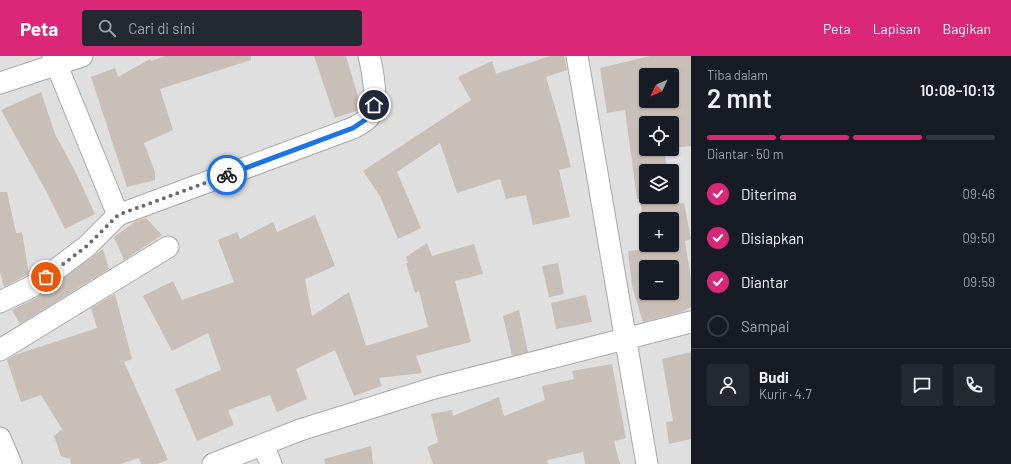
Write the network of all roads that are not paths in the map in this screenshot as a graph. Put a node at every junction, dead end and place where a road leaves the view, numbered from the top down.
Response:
1 (82, 56) edge
2 (370, 56) edge
3 (577, 56) edge
4 (54, 60) edge
5 (0, 83) edge
6 (118, 215) junction
7 (168, 247) dead end
8 (0, 302) edge
9 (691, 322) edge
10 (626, 339) junction
11 (0, 350) edge
12 (0, 438) edge
13 (263, 445) junction
14 (11, 464) edge
15 (213, 464) edge
16 (271, 464) edge
17 (647, 464) edge

1 - 4 street
2 - 6 street
3 - 10 street
4 - 5 street
4 - 6 street
6 - 8 street
7 - 11 street
9 - 10 street
10 - 13 street
10 - 17 street
12 - 14 street
13 - 15 street
13 - 16 street

